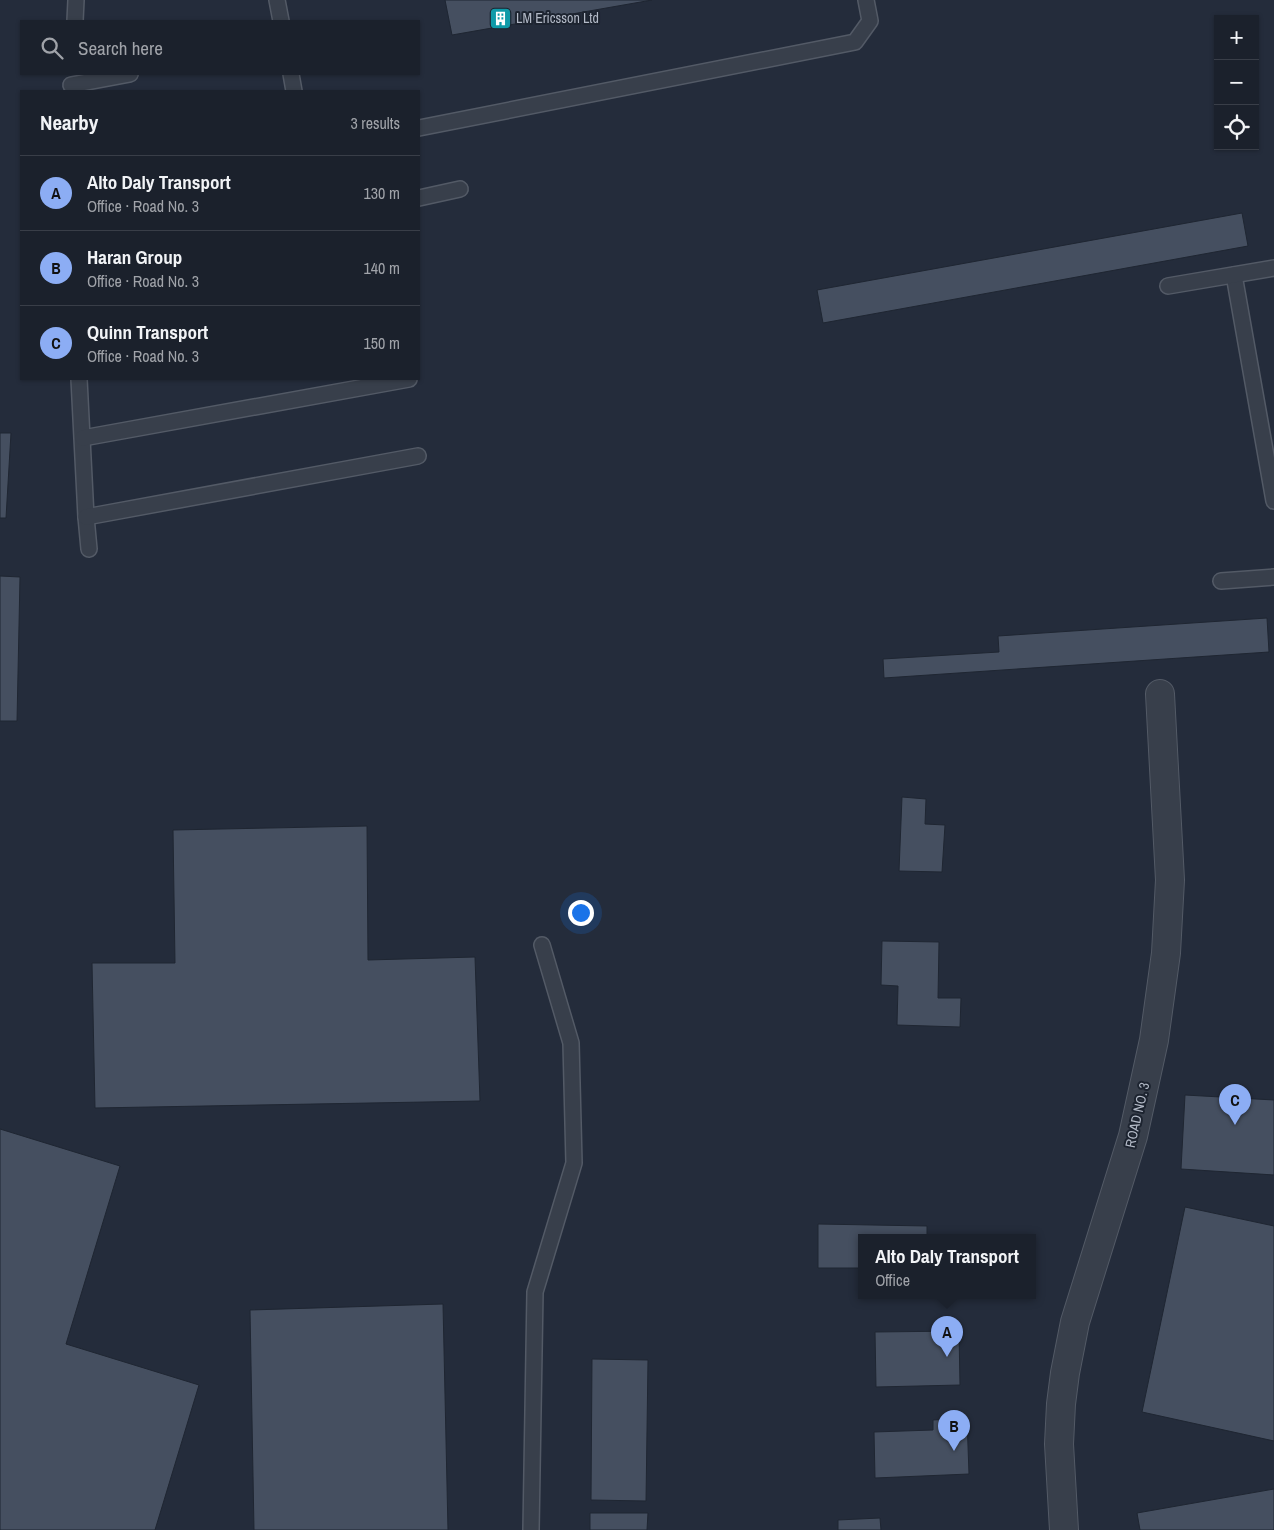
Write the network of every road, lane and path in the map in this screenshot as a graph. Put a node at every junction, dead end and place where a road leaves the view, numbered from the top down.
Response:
1 (277, 0) edge
2 (866, 0) edge
3 (81, 1) edge
4 (75, 20) edge
5 (281, 20) edge
6 (123, 75) edge
7 (291, 75) edge
8 (71, 83) edge
9 (294, 90) edge
10 (420, 128) edge
11 (460, 190) dead end
12 (420, 198) edge
13 (1274, 268) edge
14 (1234, 275) junction
15 (1168, 286) dead end
16 (79, 380) edge
17 (403, 380) edge
18 (83, 438) junction
19 (418, 456) dead end
20 (1274, 501) edge
21 (86, 517) junction
22 (89, 549) dead end
23 (1274, 576) edge
24 (1221, 581) dead end
25 (1160, 694) dead end
26 (542, 944) dead end
27 (531, 1530) edge
28 (1064, 1530) edge

1 - 5 lane
2 - 10 lane
3 - 4 lane
6 - 8 lane
7 - 9 lane
11 - 12 lane
13 - 14 lane
14 - 15 lane
14 - 20 lane
16 - 18 lane
17 - 18 lane
18 - 21 lane
19 - 21 lane
21 - 22 lane
23 - 24 lane
25 - 28 street, ROAD NO. 3
26 - 27 lane

